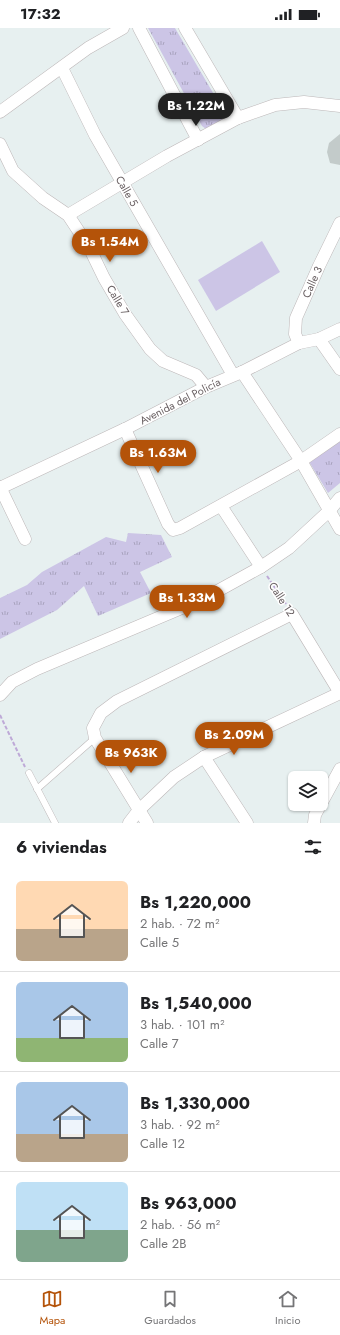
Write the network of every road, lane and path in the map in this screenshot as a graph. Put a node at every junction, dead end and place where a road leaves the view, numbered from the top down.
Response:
1 (123, 28) edge
2 (139, 28) edge
3 (185, 28) edge
4 (62, 68) junction
5 (340, 106) edge
6 (0, 112) edge
7 (238, 118) junction
8 (198, 140) junction
9 (0, 144) edge
10 (122, 182) junction
11 (68, 215) junction
12 (340, 223) edge
13 (340, 329) edge
14 (319, 339) junction
15 (299, 343) junction
16 (340, 369) edge
17 (237, 373) junction
18 (206, 387) junction
19 (125, 429) junction
20 (340, 434) edge
21 (301, 461) junction
22 (0, 487) edge
23 (340, 498) edge
24 (221, 506) junction
25 (329, 511) junction
26 (340, 529) edge
27 (24, 539) dead end
28 (261, 567) junction
29 (292, 614) junction
30 (340, 693) edge
31 (0, 695) edge
32 (0, 715) edge
33 (95, 738) junction
34 (204, 757) junction
35 (340, 769) edge
36 (29, 773) joint
37 (37, 789) junction
38 (139, 810) junction
39 (55, 823) edge
40 (129, 823) edge
41 (147, 823) edge
42 (247, 823) edge
43 (314, 823) edge

1 - 4 street
2 - 8 street
3 - 7 street
4 - 6 street
4 - 10 street, Calle 5
5 - 7 street
7 - 8 street
8 - 10 street
9 - 11 street, Calle 7
10 - 11 street
10 - 17 street, Calle 5
11 - 18 street, Calle 7
12 - 15 street, Calle 3
13 - 14 street, Avenida del Policía
14 - 15 street, Avenida del Policía
14 - 16 street
15 - 17 street, Avenida del Policía
17 - 18 street, Avenida del Policía
17 - 21 street, Calle 5
18 - 19 street, Avenida del Policía
19 - 22 street, Avenida del Policía
19 - 24 street
20 - 21 street
21 - 24 street
21 - 25 street, Calle 5
22 - 27 street
23 - 25 street
24 - 28 street
25 - 26 street, Calle 5
25 - 28 street
28 - 29 path, Calle 12
28 - 31 street
29 - 30 street, Calle 12
29 - 33 street
30 - 34 street
32 - 36 path
33 - 37 lane
33 - 38 street
34 - 38 street
34 - 42 street
35 - 43 street
36 - 37 lane
37 - 39 lane
38 - 40 street
38 - 41 street

